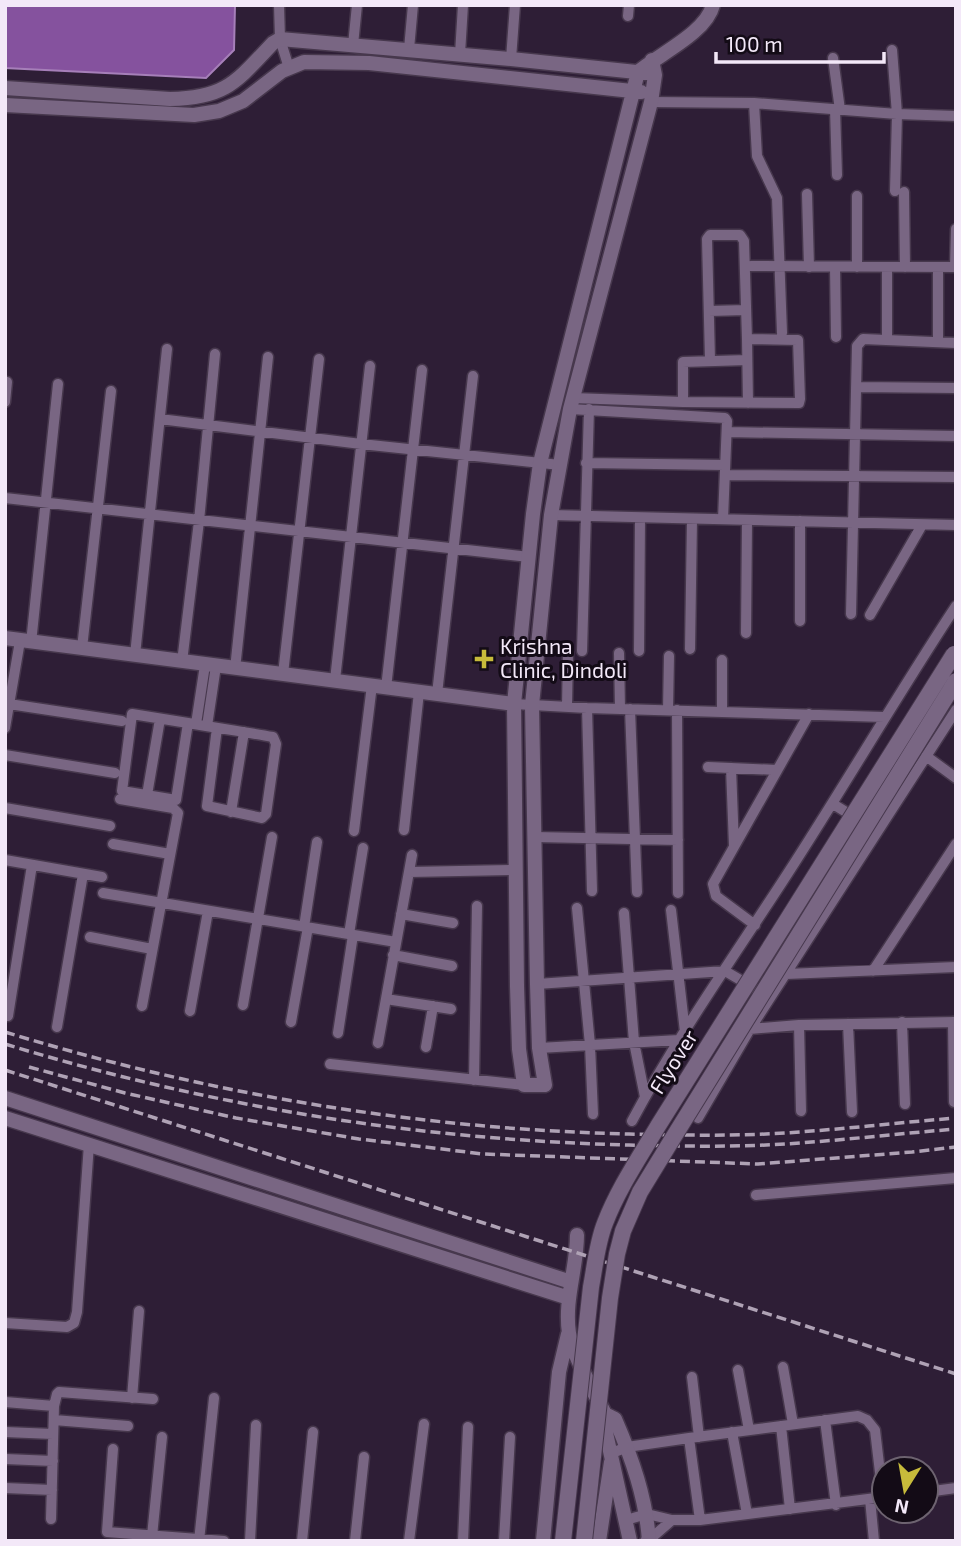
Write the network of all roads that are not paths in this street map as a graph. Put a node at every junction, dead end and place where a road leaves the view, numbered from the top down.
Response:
1 (279, 5) edge
2 (357, 5) edge
3 (413, 5) edge
4 (463, 5) edge
5 (515, 5) edge
6 (713, 5) edge
7 (280, 39) junction
8 (353, 45) junction
9 (409, 49) junction
10 (892, 50) dead end
11 (460, 54) junction
12 (512, 58) junction
13 (833, 58) dead end
14 (652, 60) junction
15 (289, 68) junction
16 (638, 72) junction
17 (655, 75) junction
18 (5, 88) edge
19 (634, 91) junction
20 (652, 98) junction
21 (754, 103) junction
22 (5, 105) edge
23 (837, 110) junction
24 (897, 114) junction
25 (956, 116) edge
26 (837, 175) dead end
27 (807, 194) dead end
28 (857, 196) dead end
29 (956, 229) edge
30 (751, 266) dead end
31 (781, 267) junction
32 (809, 267) junction
33 (835, 267) junction
34 (857, 267) junction
35 (887, 267) junction
36 (905, 267) junction
37 (938, 267) junction
38 (955, 267) edge
39 (746, 310) junction
40 (709, 311) junction
41 (782, 333) dead end
42 (836, 337) dead end
43 (747, 339) junction
44 (887, 340) junction
45 (938, 342) junction
46 (956, 343) edge
47 (167, 349) dead end
48 (215, 354) dead end
49 (268, 357) dead end
50 (319, 359) dead end
51 (710, 360) junction
52 (747, 360) junction
53 (370, 366) dead end
54 (422, 370) dead end
55 (473, 376) dead end
56 (7, 382) dead end
57 (58, 384) dead end
58 (856, 387) junction
59 (956, 388) edge
60 (111, 391) dead end
61 (5, 402) edge
62 (683, 402) junction
63 (748, 402) junction
64 (572, 403) junction
65 (589, 410) junction
66 (160, 419) junction
67 (209, 426) junction
68 (260, 432) junction
69 (727, 432) junction
70 (855, 435) junction
71 (956, 436) edge
72 (310, 438) junction
73 (362, 444) junction
74 (413, 449) junction
75 (464, 454) junction
76 (540, 463) junction
77 (586, 463) junction
78 (560, 465) junction
79 (725, 470) junction
80 (854, 476) junction
81 (956, 477) edge
82 (5, 498) edge
83 (45, 503) junction
84 (98, 509) junction
85 (150, 515) junction
86 (551, 515) junction
87 (585, 516) junction
88 (640, 518) junction
89 (692, 519) junction
90 (723, 519) junction
91 (199, 520) junction
92 (747, 521) junction
93 (800, 522) junction
94 (853, 523) junction
95 (922, 524) junction
96 (956, 525) edge
97 (250, 527) junction
98 (299, 532) junction
99 (351, 538) junction
100 (403, 544) junction
101 (453, 550) junction
102 (529, 557) junction
103 (956, 606) edge
104 (851, 614) dead end
105 (870, 615) dead end
106 (800, 621) dead end
107 (746, 633) dead end
108 (19, 640) edge
109 (82, 648) junction
110 (690, 649) dead end
111 (582, 651) dead end
112 (639, 651) dead end
113 (568, 653) dead end
114 (619, 653) dead end
115 (954, 654) edge
116 (135, 656) junction
117 (669, 656) dead end
118 (722, 660) dead end
119 (182, 662) junction
120 (210, 666) junction
121 (235, 668) junction
122 (283, 674) junction
123 (335, 680) junction
124 (956, 681) edge
125 (379, 687) junction
126 (419, 692) junction
127 (437, 694) junction
128 (9, 704) junction
129 (514, 704) junction
130 (533, 705) junction
131 (567, 707) junction
132 (587, 708) junction
133 (625, 709) junction
134 (673, 710) junction
135 (956, 710) edge
136 (722, 712) junction
137 (809, 714) junction
138 (884, 717) junction
139 (160, 719) junction
140 (122, 722) dead end
141 (202, 725) junction
142 (5, 728) edge
143 (244, 732) junction
144 (5, 755) edge
145 (926, 756) junction
146 (708, 767) dead end
147 (731, 768) junction
148 (777, 770) junction
149 (114, 774) dead end
150 (956, 778) edge
151 (147, 795) junction
152 (120, 799) dead end
153 (833, 804) junction
154 (5, 808) edge
155 (231, 812) junction
156 (110, 826) dead end
157 (354, 831) dead end
158 (404, 831) dead end
159 (878, 831) junction
160 (272, 837) dead end
161 (535, 837) junction
162 (590, 838) junction
163 (635, 839) junction
164 (678, 840) junction
165 (317, 842) dead end
166 (113, 844) dead end
167 (956, 844) edge
168 (734, 846) junction
169 (363, 848) dead end
170 (170, 854) junction
171 (412, 855) dead end
172 (5, 860) edge
173 (32, 865) junction
174 (515, 870) junction
175 (409, 872) junction
176 (83, 874) junction
177 (102, 877) dead end
178 (592, 891) dead end
179 (636, 892) dead end
180 (103, 893) dead end
181 (678, 893) dead end
182 (161, 903) junction
183 (477, 906) dead end
184 (577, 908) dead end
185 (671, 910) dead end
186 (208, 911) junction
187 (624, 913) dead end
188 (401, 914) junction
189 (257, 919) junction
190 (453, 923) dead end
191 (755, 925) junction
192 (306, 927) junction
193 (351, 935) junction
194 (90, 937) dead end
195 (396, 942) junction
196 (152, 950) junction
197 (393, 955) junction
198 (452, 966) dead end
199 (956, 967) edge
200 (725, 971) junction
201 (873, 971) junction
202 (678, 974) junction
203 (786, 974) junction
204 (629, 977) junction
205 (583, 980) junction
206 (537, 984) junction
207 (771, 997) junction
208 (386, 999) junction
209 (243, 1005) dead end
210 (142, 1006) dead end
211 (433, 1006) junction
212 (451, 1009) dead end
213 (190, 1011) dead end
214 (8, 1016) dead end
215 (291, 1022) dead end
216 (902, 1022) junction
217 (954, 1022) edge
218 (848, 1024) junction
219 (800, 1026) junction
220 (57, 1027) dead end
221 (750, 1029) junction
222 (338, 1033) dead end
223 (682, 1036) junction
224 (634, 1042) junction
225 (378, 1043) dead end
226 (590, 1045) junction
227 (426, 1046) dead end
228 (539, 1048) junction
229 (330, 1064) dead end
230 (474, 1080) junction
231 (524, 1086) junction
232 (645, 1097) junction
233 (5, 1098) edge
234 (954, 1102) edge
235 (905, 1104) dead end
236 (801, 1111) dead end
237 (852, 1112) dead end
238 (593, 1114) dead end
239 (5, 1118) edge
240 (698, 1118) dead end
241 (632, 1122) dead end
242 (89, 1144) junction
243 (200, 1161) junction
244 (956, 1178) edge
245 (195, 1179) junction
246 (756, 1195) dead end
247 (577, 1235) dead end
248 (571, 1282) junction
249 (569, 1298) junction
250 (139, 1311) dead end
251 (5, 1323) edge
252 (569, 1332) junction
253 (783, 1367) dead end
254 (738, 1370) dead end
255 (692, 1377) dead end
256 (132, 1398) junction
257 (214, 1398) dead end
258 (153, 1399) dead end
259 (5, 1402) edge
260 (54, 1406) junction
261 (605, 1414) junction
262 (54, 1420) junction
263 (825, 1420) junction
264 (424, 1424) dead end
265 (256, 1425) dead end
266 (787, 1425) junction
267 (128, 1426) dead end
268 (468, 1427) dead end
269 (749, 1430) junction
270 (5, 1432) edge
271 (313, 1432) dead end
272 (732, 1432) junction
273 (54, 1434) junction
274 (162, 1437) dead end
275 (510, 1437) dead end
276 (694, 1437) junction
277 (628, 1447) junction
278 (113, 1450) dead end
279 (612, 1453) junction
280 (878, 1455) edge
281 (364, 1457) dead end
282 (5, 1459) edge
283 (53, 1461) junction
284 (5, 1488) edge
285 (52, 1490) junction
286 (870, 1499) edge
287 (836, 1504) junction
288 (790, 1509) junction
289 (647, 1514) junction
290 (747, 1514) junction
291 (51, 1520) dead end
292 (626, 1520) junction
293 (672, 1520) junction
294 (700, 1520) junction
295 (152, 1536) junction
296 (128, 1538) edge
297 (164, 1539) edge
298 (199, 1540) edge
299 (224, 1541) edge
300 (250, 1541) edge
301 (302, 1541) edge
302 (355, 1541) edge
303 (409, 1541) edge
304 (463, 1541) edge
305 (504, 1541) edge
306 (542, 1541) edge
307 (563, 1541) edge
308 (584, 1541) edge
309 (599, 1541) edge
310 (630, 1541) edge
311 (648, 1541) edge

1 - 7 street
2 - 8 street
3 - 9 street
4 - 11 street
5 - 12 street
6 - 14 street
7 - 8 street
7 - 15 street
7 - 18 street
8 - 9 street
9 - 11 street
10 - 24 street
11 - 12 street
12 - 16 street
13 - 23 street
14 - 16 street
14 - 17 street
15 - 19 street
15 - 22 street
16 - 17 street
16 - 19 street
17 - 20 street
19 - 20 street
19 - 76 street
20 - 21 street
20 - 64 street
21 - 23 street
21 - 31 street
23 - 24 street
23 - 26 street
24 - 25 street
24 - 36 street
27 - 32 street
28 - 34 street
29 - 38 street
30 - 31 street
31 - 32 street
31 - 41 street
32 - 33 street
33 - 34 street
33 - 42 street
34 - 35 street
35 - 36 street
35 - 44 street
36 - 37 street
37 - 38 street
37 - 45 street
39 - 40 street
39 - 40 street
39 - 43 street
40 - 51 street
43 - 52 street
43 - 63 street
44 - 45 street
44 - 58 street
45 - 46 street
47 - 66 street
48 - 67 street
49 - 68 street
50 - 72 street
51 - 52 street
51 - 62 street
52 - 63 street
53 - 73 street
54 - 74 street
55 - 75 street
56 - 61 street
57 - 83 street
58 - 59 street
58 - 70 street
60 - 84 street
62 - 63 street
62 - 64 street
64 - 65 street
64 - 78 street
65 - 69 street
65 - 77 street
66 - 67 street
66 - 85 street
67 - 68 street
67 - 91 street
68 - 72 street
68 - 97 street
69 - 70 street
69 - 79 street
70 - 71 street
70 - 80 street
72 - 73 street
72 - 98 street
73 - 74 street
73 - 99 street
74 - 75 street
74 - 100 street
75 - 76 street
75 - 101 street
76 - 78 street
76 - 102 street
77 - 79 street
77 - 87 street
78 - 86 street
79 - 80 street
79 - 90 street
80 - 81 street
80 - 94 street
82 - 83 street
83 - 84 street
83 - 108 street
84 - 85 street
84 - 109 street
85 - 91 street
85 - 116 street
86 - 87 street
86 - 130 street
87 - 88 street
87 - 111 street
88 - 89 street
88 - 112 street
89 - 90 street
89 - 110 street
90 - 92 street
91 - 97 street
91 - 119 street
92 - 93 street
92 - 107 street
93 - 94 street
93 - 106 street
94 - 95 street
94 - 104 street
95 - 96 street
95 - 105 street
97 - 98 street
97 - 121 street
98 - 99 street
98 - 122 street
99 - 100 street
99 - 123 street
100 - 101 street
100 - 125 street
101 - 102 street
101 - 127 street
102 - 129 street
103 - 138 street
108 - 109 street
108 - 128 street
109 - 116 street
113 - 131 street
114 - 133 street
115 - 307 main road, Flyover, bridge
116 - 119 street
117 - 134 street
118 - 136 street
119 - 120 street
120 - 121 street
120 - 141 street
121 - 122 street
122 - 123 street
123 - 125 street
124 - 308 main road, Flyover, bridge
125 - 126 street
125 - 157 street
126 - 127 street
126 - 158 street
127 - 129 street
128 - 140 street
128 - 142 street
129 - 130 street
129 - 174 street
130 - 131 street
130 - 161 street
131 - 132 street
132 - 133 street
132 - 162 street
133 - 134 street
133 - 163 street
134 - 136 street
134 - 164 street
135 - 145 street
136 - 137 street
137 - 138 street
137 - 148 street
138 - 153 street
139 - 141 street
139 - 151 street
139 - 151 street
141 - 143 street
141 - 151 street
141 - 155 street
143 - 155 street
143 - 155 street
144 - 149 street
145 - 150 street
145 - 159 street
146 - 147 street
147 - 148 street
147 - 168 street
148 - 168 street
152 - 170 street
153 - 159 street
153 - 191 street
154 - 156 street
159 - 203 street
160 - 189 street
161 - 162 street
161 - 206 street
162 - 163 street
162 - 178 street
163 - 164 street
163 - 179 street
164 - 181 street
165 - 192 street
166 - 170 street
167 - 201 street
168 - 191 street
169 - 193 street
170 - 182 street
171 - 175 street
172 - 173 street
173 - 176 street
173 - 214 street
174 - 175 street
174 - 231 street
175 - 188 street
176 - 177 street
176 - 220 street
180 - 182 street
182 - 186 street
182 - 196 street
183 - 230 street
184 - 205 street
185 - 202 street
186 - 189 street
186 - 213 street
187 - 204 street
188 - 190 street
188 - 195 street
189 - 192 street
189 - 209 street
191 - 200 street
192 - 193 street
192 - 215 street
193 - 195 street
193 - 222 street
194 - 196 street
195 - 197 street
196 - 210 street
197 - 198 street
197 - 208 street
199 - 201 street
200 - 202 street
200 - 207 street
200 - 223 street
201 - 203 street
202 - 204 street
202 - 223 street
203 - 207 street
204 - 205 street
204 - 224 street
205 - 206 street
205 - 226 street
206 - 228 street
207 - 221 street
208 - 211 street
208 - 225 street
211 - 212 street
211 - 227 street
216 - 217 street
216 - 218 street
216 - 235 street
217 - 234 street
218 - 219 street
218 - 237 street
219 - 221 street
219 - 236 street
221 - 240 street
223 - 224 street
223 - 232 street
224 - 226 street
224 - 232 street
226 - 228 street
226 - 238 street
228 - 231 street
229 - 230 street
230 - 231 street
232 - 241 street
233 - 243 street
239 - 242 street
242 - 245 street
242 - 251 street
243 - 245 street
243 - 248 street
244 - 246 street
245 - 249 street
247 - 248 street
248 - 249 street
249 - 252 street
250 - 256 street
252 - 261 street
252 - 306 street
253 - 266 street
254 - 269 street
255 - 276 street
256 - 258 street
256 - 260 street
257 - 298 street
259 - 260 street
260 - 262 street
261 - 277 street
261 - 279 street
262 - 267 street
262 - 273 street
263 - 266 street
263 - 280 street
263 - 287 street
264 - 303 street
265 - 300 street
266 - 269 street
266 - 288 street
268 - 304 street
269 - 272 street
270 - 273 street
271 - 301 street
272 - 276 street
272 - 290 street
273 - 283 street
274 - 295 street
275 - 305 street
276 - 277 street
276 - 294 street
277 - 279 street
277 - 289 street
278 - 296 street
279 - 292 street
279 - 309 street
281 - 302 street
282 - 283 street
283 - 285 street
284 - 285 street
285 - 291 street
286 - 287 street
287 - 288 street
288 - 290 street
289 - 292 street
289 - 293 street
289 - 311 street
290 - 294 street
292 - 310 street
293 - 294 street
293 - 311 street
295 - 296 street
295 - 297 street
297 - 298 street
298 - 299 street

